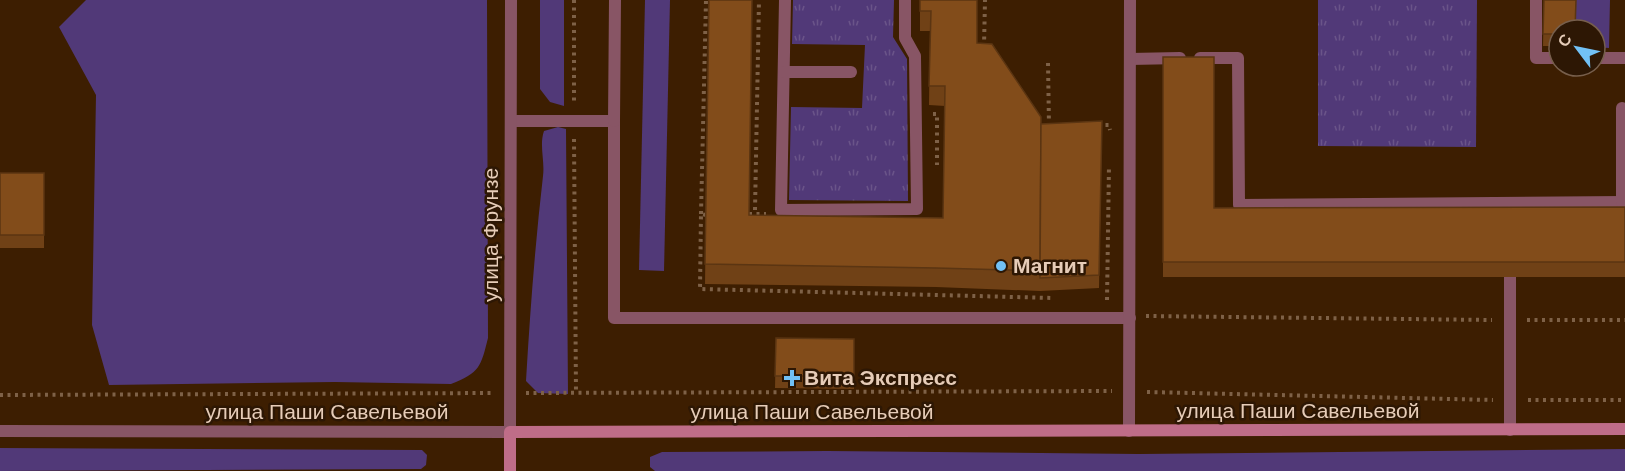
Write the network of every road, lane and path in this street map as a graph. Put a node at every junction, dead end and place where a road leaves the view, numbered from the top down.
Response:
1 (512, 0) edge
2 (574, 0) edge
3 (615, 0) edge
4 (706, 0) edge
5 (759, 0) edge
6 (785, 0) edge
7 (905, 0) edge
8 (985, 0) edge
9 (1130, 0) edge
10 (1536, 0) edge
11 (984, 52) edge
12 (1547, 58) edge
13 (1607, 58) edge
14 (1625, 58) edge
15 (1130, 59) junction
16 (1048, 63) dead end
17 (784, 72) junction
18 (851, 72) dead end
19 (1622, 108) dead end
20 (924, 113) dead end
21 (511, 121) junction
22 (574, 121) junction
23 (614, 121) junction
24 (1097, 125) edge
25 (1061, 126) edge
26 (1110, 132) dead end
27 (1110, 154) dead end
28 (936, 170) dead end
29 (1623, 202) edge
30 (755, 210) dead end
31 (749, 214) edge
32 (773, 214) edge
33 (1510, 277) edge
34 (1062, 298) dead end
35 (1097, 299) dead end
36 (1130, 317) junction
37 (1510, 320) junction
38 (1625, 320) edge
39 (1129, 391) junction
40 (510, 393) junction
41 (576, 393) junction
42 (0, 395) edge
43 (1510, 400) junction
44 (1625, 400) edge
45 (1625, 429) edge
46 (1130, 430) junction
47 (1510, 430) junction
48 (0, 431) edge
49 (510, 432) junction
50 (510, 471) edge

1 - 21 street, улица Фрунзе
2 - 22 path
3 - 23 street
4 - 34 path
5 - 30 path
6 - 17 street
7 - 17 street
8 - 11 path
9 - 15 street
10 - 12 street
13 - 14 street
15 - 29 street
15 - 36 street
16 - 25 path
17 - 18 street
19 - 29 street
20 - 28 path
21 - 22 street
21 - 40 street, улица Фрунзе
22 - 23 street
22 - 41 path
23 - 36 street
24 - 26 path
27 - 35 path
31 - 32 path
33 - 37 street
36 - 37 path
36 - 39 street
37 - 38 path
37 - 43 street
39 - 41 path
39 - 43 path
39 - 46 street
40 - 41 path
40 - 42 path
40 - 49 street, улица Фрунзе
43 - 44 path
43 - 47 street
45 - 47 main road, улица Паши Савельевой
46 - 47 main road, улица Паши Савельевой
46 - 49 main road, улица Паши Савельевой
48 - 49 street, улица Паши Савельевой
49 - 50 main road, улица Фрунзе

